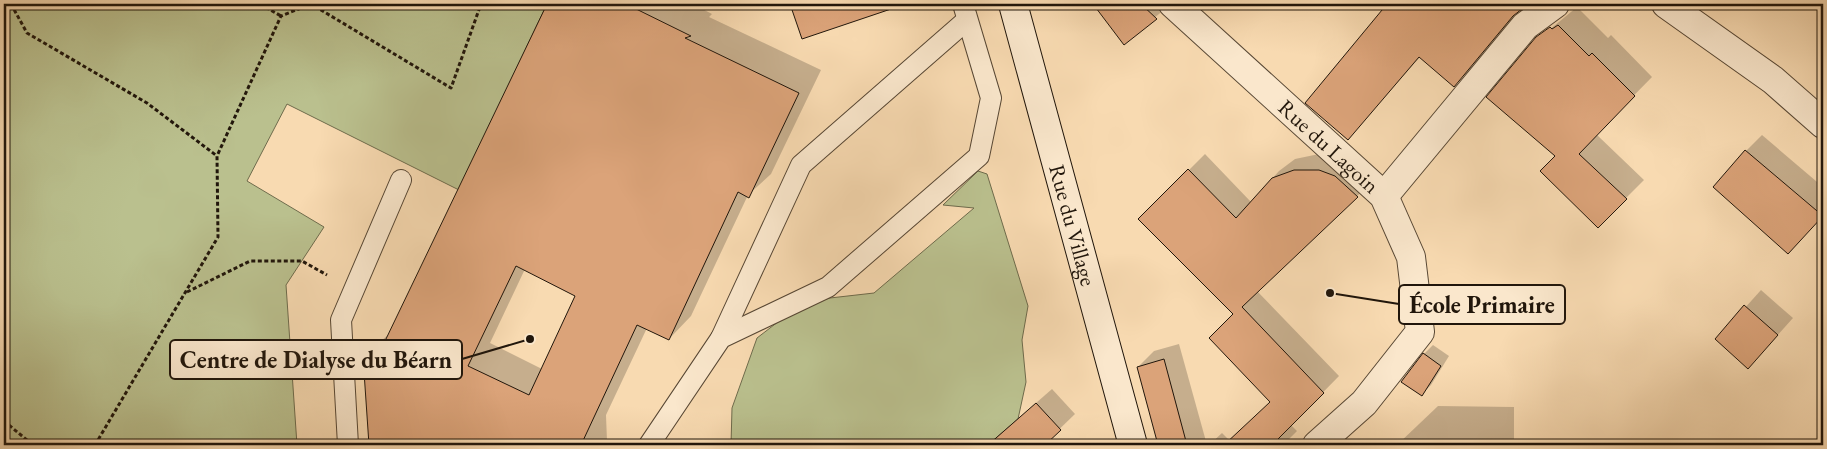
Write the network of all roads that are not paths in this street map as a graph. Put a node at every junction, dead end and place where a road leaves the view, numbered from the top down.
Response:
1 (1013, 4) edge
2 (1173, 4) edge
3 (1555, 4) edge
4 (1666, 4) edge
5 (965, 12) edge
6 (1823, 124) edge
7 (401, 180) dead end
8 (1384, 196) junction
9 (720, 338) junction
10 (348, 445) edge
11 (649, 445) edge
12 (1133, 445) edge
13 (1317, 445) edge

1 - 12 street, Rue du Village
2 - 8 street, Rue du Lagoin
3 - 8 street, Rue du Lagoin
4 - 6 street
5 - 9 lane
5 - 9 lane
7 - 10 lane
8 - 13 street
9 - 11 lane

